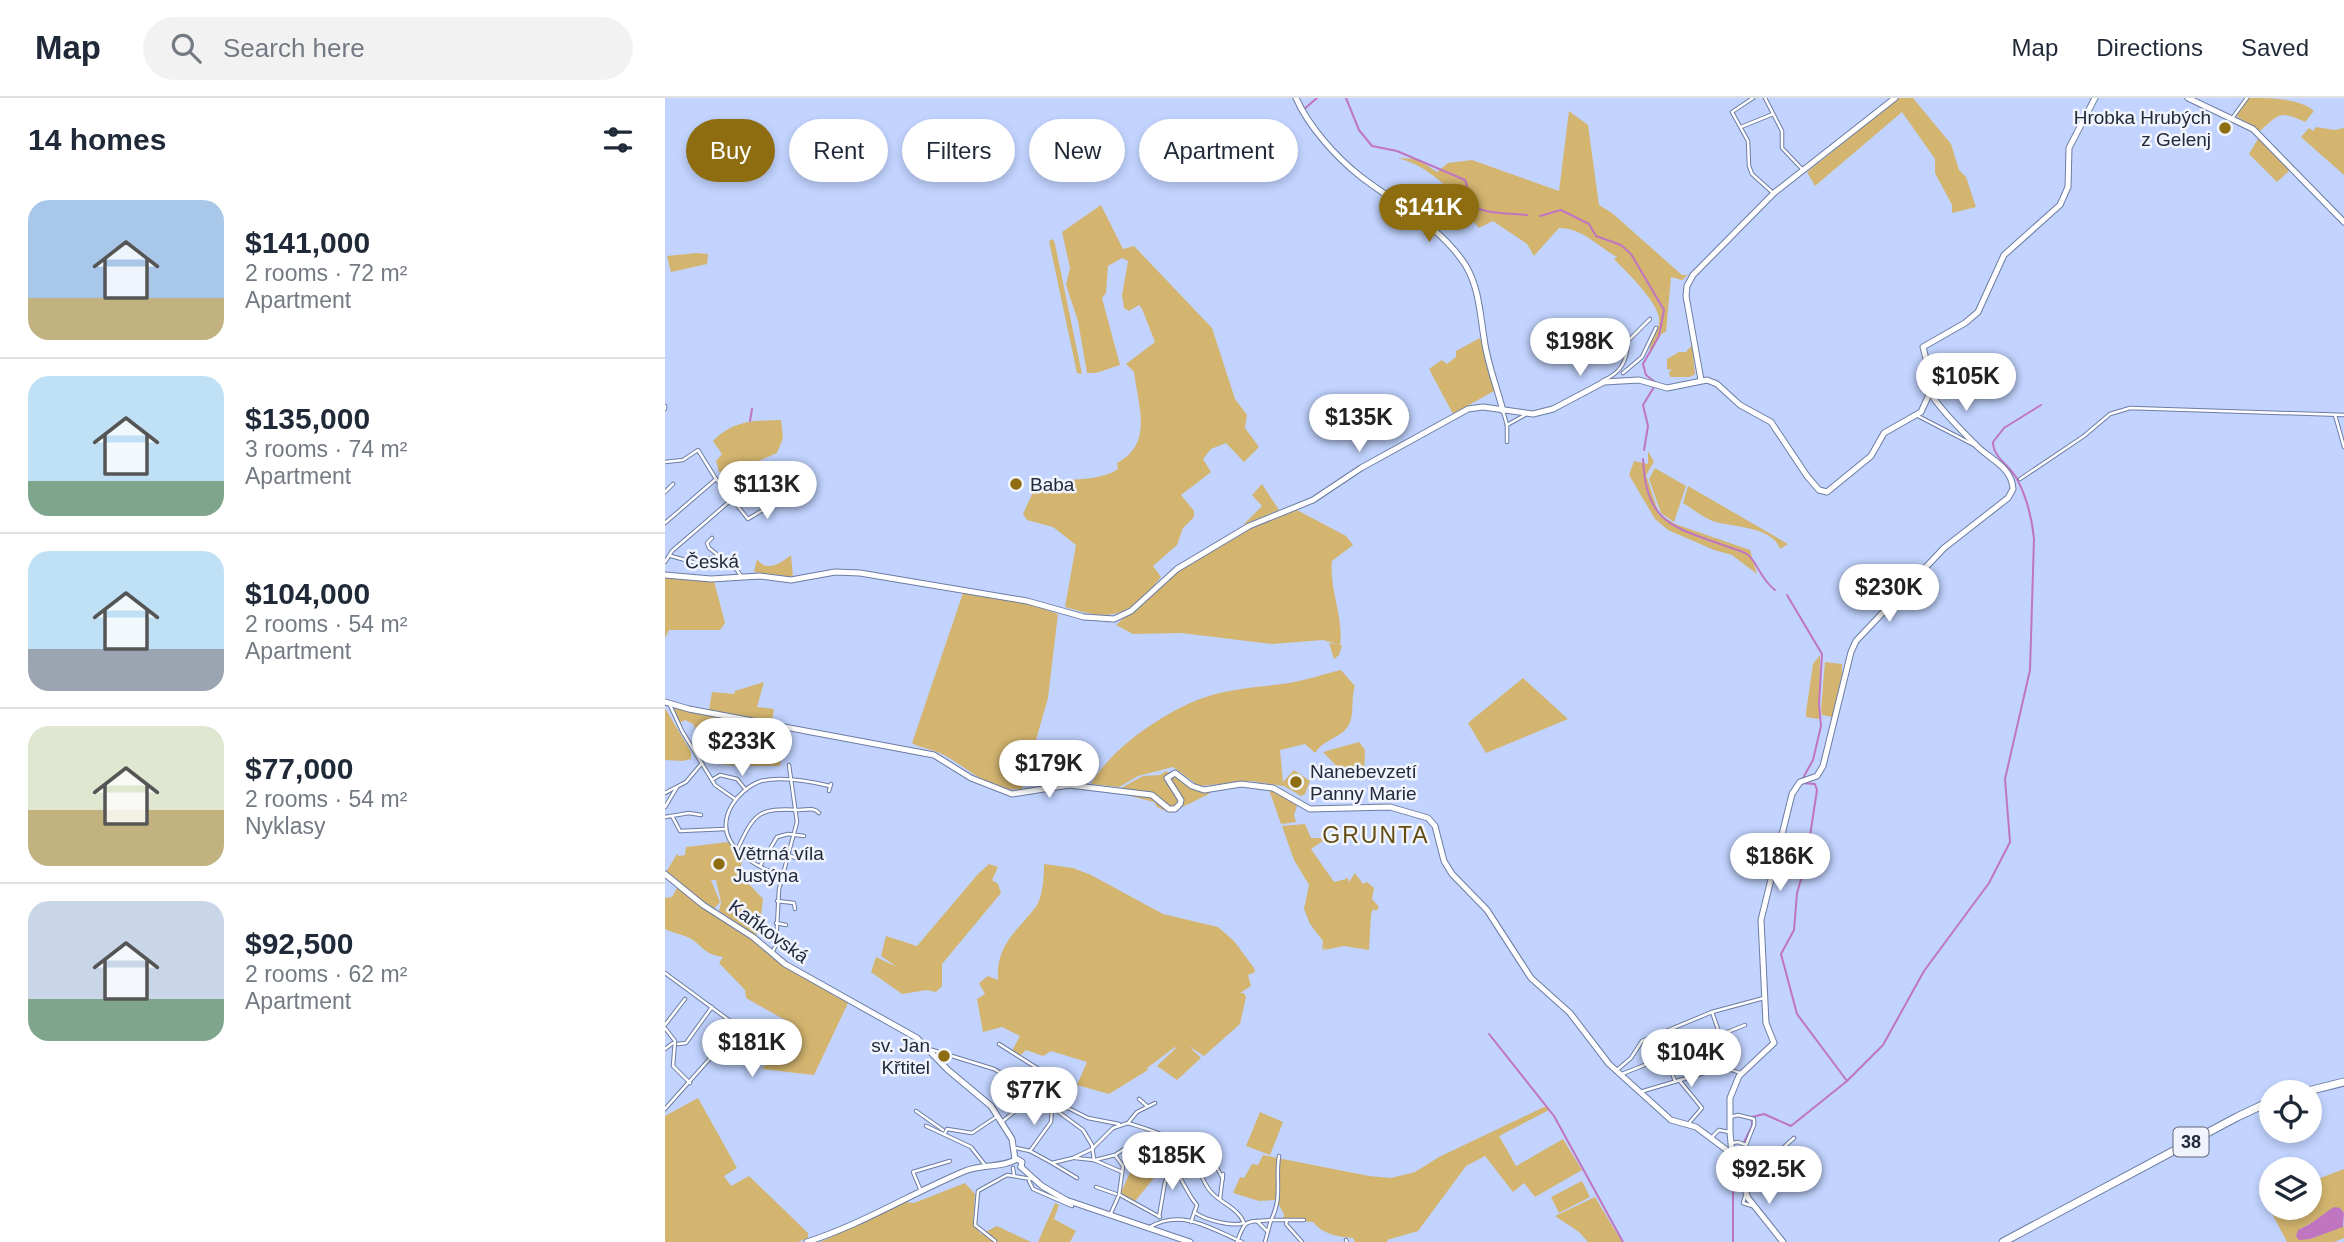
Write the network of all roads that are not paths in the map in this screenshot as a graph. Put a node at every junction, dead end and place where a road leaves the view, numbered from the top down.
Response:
1 (1296, 98) edge
2 (1753, 98) edge
3 (1765, 98) edge
4 (1895, 98) edge
5 (2095, 98) edge
6 (2187, 98) edge
7 (2207, 98) edge
8 (2247, 98) edge
9 (2202, 104) junction
10 (1773, 114) junction
11 (2233, 117) junction
12 (1741, 127) junction
13 (1804, 171) junction
14 (1774, 193) junction
15 (2344, 222) edge
16 (1650, 319) dead end
17 (1656, 328) dead end
18 (1623, 373) dead end
19 (1701, 380) junction
20 (1600, 383) junction
21 (1931, 394) junction
22 (1503, 411) junction
23 (1525, 415) junction
24 (2335, 415) junction
25 (2344, 415) edge
26 (1918, 416) junction
27 (1507, 425) junction
28 (1507, 442) dead end
29 (2344, 447) edge
30 (1980, 449) junction
31 (665, 462) edge
32 (778, 469) dead end
33 (716, 479) junction
34 (2020, 479) dead end
35 (673, 484) dead end
36 (665, 492) edge
37 (793, 492) dead end
38 (732, 500) junction
39 (665, 523) edge
40 (712, 538) dead end
41 (670, 555) junction
42 (717, 556) junction
43 (665, 562) edge
44 (665, 575) edge
45 (741, 576) junction
46 (667, 702) edge
47 (702, 763) junction
48 (789, 765) dead end
49 (712, 780) junction
50 (793, 780) junction
51 (677, 787) junction
52 (830, 787) dead end
53 (746, 790) junction
54 (667, 792) edge
55 (673, 794) junction
56 (736, 799) junction
57 (665, 807) edge
58 (797, 810) junction
59 (819, 813) dead end
60 (701, 815) dead end
61 (672, 816) junction
62 (665, 817) edge
63 (725, 829) junction
64 (794, 835) junction
65 (804, 836) dead end
66 (737, 850) junction
67 (788, 855) junction
68 (798, 859) dead end
69 (760, 866) junction
70 (665, 874) edge
71 (782, 877) junction
72 (793, 880) dead end
73 (778, 901) junction
74 (795, 909) dead end
75 (776, 923) junction
76 (786, 925) dead end
77 (772, 953) junction
78 (665, 972) edge
79 (1764, 998) junction
80 (685, 999) dead end
81 (712, 1007) junction
82 (1712, 1012) junction
83 (1745, 1025) dead end
84 (665, 1026) edge
85 (1720, 1035) junction
86 (1702, 1042) junction
87 (675, 1043) junction
88 (999, 1044) dead end
89 (927, 1048) junction
90 (665, 1049) edge
91 (1727, 1053) dead end
92 (1665, 1056) junction
93 (1711, 1068) junction
94 (1618, 1073) junction
95 (1741, 1073) junction
96 (1677, 1081) junction
97 (2344, 1082) edge
98 (690, 1083) junction
99 (2322, 1088) edge
100 (1640, 1092) junction
101 (1033, 1093) junction
102 (1139, 1100) dead end
103 (1155, 1103) dead end
104 (1147, 1106) junction
105 (2259, 1107) edge
106 (665, 1109) edge
107 (1052, 1109) junction
108 (916, 1111) dead end
109 (1730, 1117) junction
110 (1004, 1123) junction
111 (1128, 1123) junction
112 (1688, 1124) junction
113 (926, 1126) dead end
114 (1113, 1126) junction
115 (945, 1133) junction
116 (1731, 1135) junction
117 (1711, 1138) junction
118 (1794, 1138) dead end
119 (1732, 1143) junction
120 (1746, 1145) junction
121 (1092, 1149) junction
122 (1030, 1151) junction
123 (1183, 1151) junction
124 (1732, 1154) junction
125 (1115, 1155) junction
126 (1178, 1156) junction
127 (1279, 1156) dead end
128 (1073, 1158) junction
129 (1191, 1158) junction
130 (950, 1160) dead end
131 (1094, 1160) junction
132 (1014, 1162) junction
133 (1052, 1163) junction
134 (985, 1165) junction
135 (1172, 1167) junction
136 (1122, 1172) junction
137 (1223, 1174) dead end
138 (1742, 1175) junction
139 (1077, 1178) dead end
140 (1032, 1179) junction
141 (1223, 1180) junction
142 (1096, 1187) dead end
143 (920, 1193) junction
144 (1118, 1195) junction
145 (1220, 1199) junction
146 (1072, 1206) dead end
147 (1194, 1212) junction
148 (1110, 1216) junction
149 (1159, 1217) junction
150 (1167, 1219) junction
151 (1257, 1220) junction
152 (1271, 1220) junction
153 (1287, 1220) junction
154 (1304, 1220) dead end
155 (1191, 1222) junction
156 (1211, 1223) junction
157 (1244, 1223) junction
158 (1150, 1227) junction
159 (1267, 1231) junction
160 (995, 1241) edge
161 (1239, 1241) edge
162 (807, 1242) edge
163 (1190, 1242) edge
164 (1265, 1242) edge
165 (1301, 1242) edge
166 (1783, 1242) edge
167 (2003, 1242) edge

1 - 22 street
2 - 12 street
3 - 10 street
4 - 13 street
5 - 21 street
6 - 9 street
7 - 9 street
8 - 11 street
9 - 11 street
10 - 12 street
10 - 13 street
11 - 15 street
12 - 14 street
13 - 14 street
14 - 19 street
16 - 20 street
17 - 18 street
19 - 20 street
19 - 26 street
20 - 23 street
21 - 26 street
21 - 30 street
22 - 23 street, Česká
22 - 27 street
22 - 45 street, Česká
23 - 27 street
24 - 25 street
24 - 29 street
24 - 34 street
26 - 30 street
27 - 28 street
30 - 79 street
31 - 33 street
32 - 38 street
33 - 38 street
33 - 39 street
35 - 36 street
37 - 38 street
38 - 41 street
40 - 42 street
41 - 42 street
41 - 43 street
42 - 45 street
44 - 45 street, Česká
46 - 47 street
46 - 94 street
47 - 49 street
47 - 51 street
48 - 50 street
49 - 53 street
49 - 56 street
50 - 52 street
50 - 53 street
50 - 58 street
51 - 54 street
51 - 55 street
53 - 56 street
54 - 55 street
55 - 57 street
56 - 63 street
58 - 59 street
58 - 64 street
58 - 66 street
60 - 61 street
61 - 62 street
61 - 63 street
63 - 66 street
64 - 65 street
64 - 67 street
64 - 69 street
66 - 69 street
67 - 68 street
67 - 71 street
69 - 71 street
70 - 77 street, Kaňkovská
71 - 72 street
71 - 73 street
73 - 74 street
73 - 75 street
75 - 76 street
75 - 77 street
77 - 89 street, Kaňkovská
78 - 81 street
79 - 82 street
79 - 95 street
80 - 84 street
81 - 87 street
81 - 98 street
82 - 85 street
82 - 94 street
83 - 85 street
84 - 87 street
85 - 86 street
85 - 91 street
86 - 92 street
86 - 93 street
87 - 90 street
87 - 98 street
88 - 101 street
89 - 101 street
89 - 110 street
92 - 94 street
92 - 96 street
93 - 95 street
93 - 96 street
94 - 100 street
95 - 109 street
96 - 100 street
96 - 112 street
97 - 99 main road
98 - 106 street
100 - 112 street
101 - 107 street
101 - 110 street
102 - 104 street
103 - 104 street
104 - 111 street
105 - 167 main road, 38
107 - 114 street
107 - 121 street
107 - 122 street
108 - 115 street
109 - 116 street
109 - 120 street
110 - 115 street
110 - 132 street
111 - 114 street
111 - 123 street
112 - 117 street
113 - 115 street
114 - 121 street
115 - 134 street
116 - 117 street
116 - 119 street
117 - 124 street
118 - 138 street
119 - 120 street
119 - 124 street
120 - 138 street
121 - 128 street
121 - 131 street
122 - 132 street
122 - 133 street
123 - 126 street
123 - 129 street
124 - 138 street
125 - 126 street
125 - 131 street
125 - 136 street
126 - 129 street
126 - 135 street
127 - 152 street
128 - 131 street
128 - 133 street
129 - 141 street
129 - 145 street
130 - 143 street
131 - 136 street
132 - 134 street
132 - 140 street
132 - 140 street
132 - 160 street
133 - 139 street
134 - 143 street
135 - 147 street
135 - 149 street
136 - 144 street
137 - 141 street
138 - 166 street
140 - 146 street
140 - 148 street
141 - 145 street
142 - 144 street
143 - 162 street
144 - 148 street
144 - 149 street
145 - 157 street
147 - 155 street
147 - 156 street
148 - 158 street
149 - 150 street
150 - 155 street
150 - 158 street
151 - 152 street
151 - 157 street
151 - 159 street
152 - 153 street
152 - 159 street
153 - 154 street
153 - 165 street
155 - 156 street
156 - 157 street
156 - 161 street
157 - 161 street
158 - 163 street
159 - 164 street

